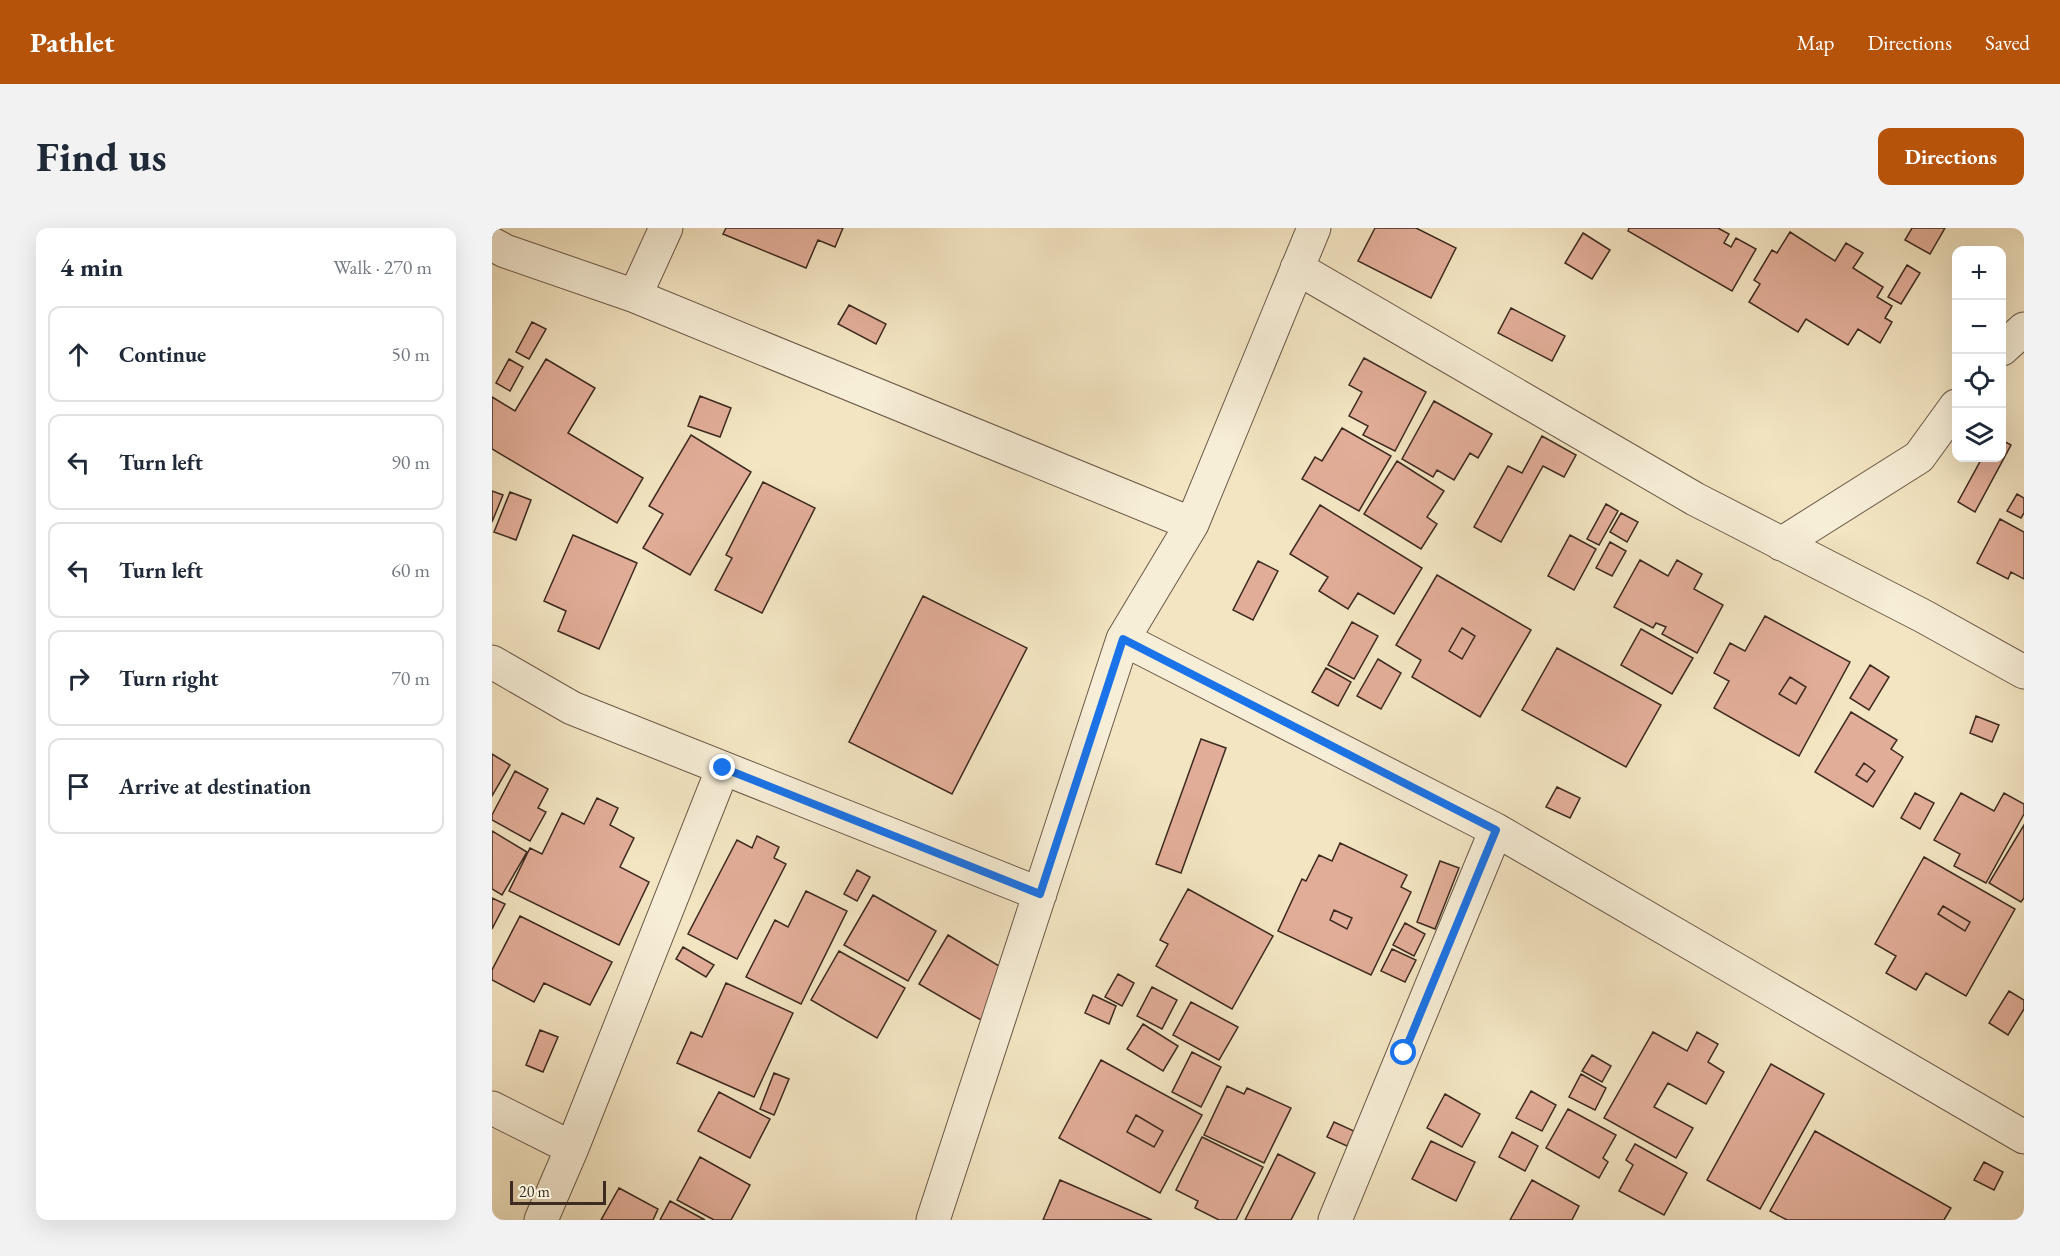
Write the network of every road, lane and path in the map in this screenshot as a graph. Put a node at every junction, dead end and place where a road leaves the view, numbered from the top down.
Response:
1 (666, 228) edge
2 (1314, 228) edge
3 (492, 244) edge
4 (1297, 268) junction
5 (635, 296) junction
6 (2024, 329) edge
7 (2006, 345) edge
8 (1955, 408) edge
9 (1192, 524) junction
10 (1781, 544) junction
11 (1123, 639) junction
12 (492, 662) edge
13 (2024, 672) edge
14 (723, 768) junction
15 (1496, 830) junction
16 (1040, 894) junction
17 (492, 1108) edge
18 (2024, 1137) edge
19 (572, 1148) junction
20 (541, 1220) edge
21 (933, 1220) edge
22 (1335, 1220) edge

1 - 5 street
2 - 4 street
3 - 5 street
4 - 9 street
4 - 10 street
5 - 9 street
6 - 7 street
8 - 10 street
9 - 11 street
10 - 13 street
11 - 15 street
11 - 16 street
12 - 14 street
14 - 16 street
14 - 19 street
15 - 18 street
15 - 22 street
16 - 21 street
17 - 19 street
19 - 20 street

